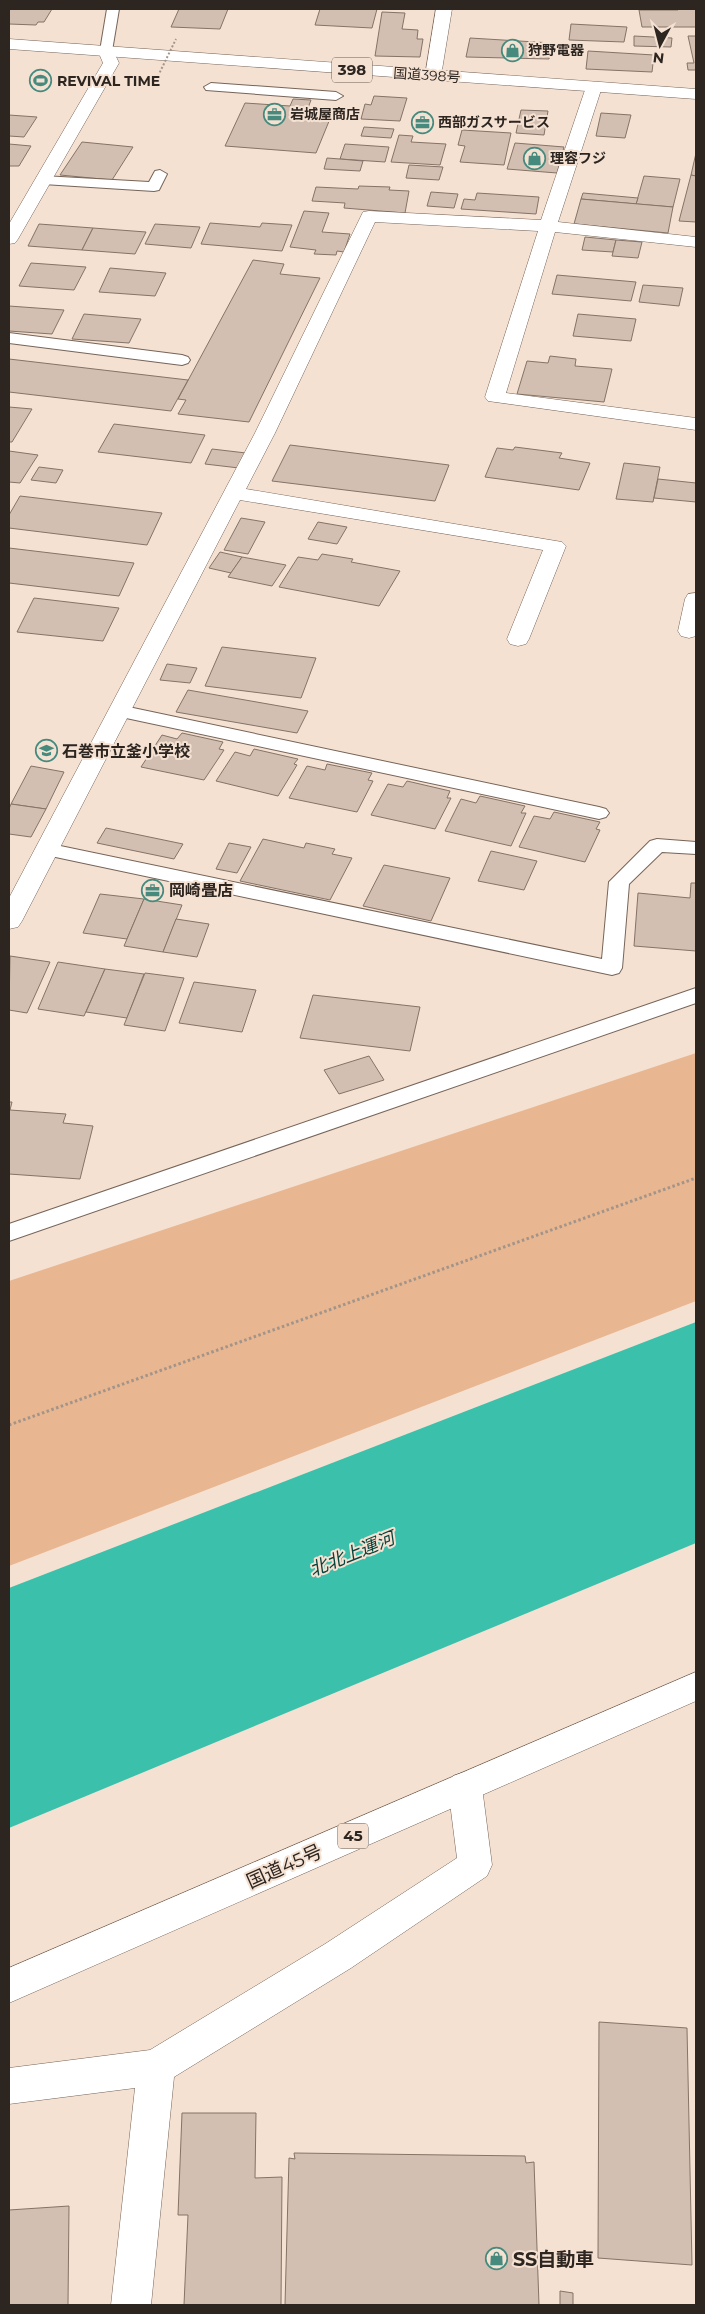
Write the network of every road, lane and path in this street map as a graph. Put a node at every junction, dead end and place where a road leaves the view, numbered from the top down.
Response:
1 (113, 9) edge
2 (444, 9) edge
3 (176, 39) dead end
4 (9, 44) edge
5 (106, 51) junction
6 (158, 76) dead end
7 (434, 76) junction
8 (211, 87) dead end
9 (594, 87) junction
10 (696, 94) edge
11 (336, 96) dead end
12 (160, 174) dead end
13 (43, 180) junction
14 (14, 222) edge
15 (548, 226) junction
16 (9, 239) edge
17 (696, 242) edge
18 (9, 338) edge
19 (182, 360) dead end
20 (696, 424) edge
21 (234, 493) junction
22 (696, 599) edge
23 (689, 631) dead end
24 (518, 639) dead end
25 (119, 711) junction
26 (599, 813) dead end
27 (696, 848) edge
28 (46, 849) junction
29 (9, 921) edge
30 (696, 996) edge
31 (696, 1178) edge
32 (9, 1233) edge
33 (9, 1425) edge
34 (696, 1686) edge
35 (465, 1787) junction
36 (9, 1986) edge
37 (156, 2067) junction
38 (9, 2086) edge
39 (131, 2305) edge

1 - 5 lane
2 - 7 main road
3 - 6 path, bridge
4 - 5 main road, 国道398号 / 398
5 - 7 main road, 国道398号 / 398
5 - 13 main road
7 - 9 main road, 国道398号 / 398
8 - 11 lane
9 - 10 main road, 国道398号 / 398
9 - 15 main road
12 - 13 lane
13 - 14 main road
14 - 16 main road
15 - 17 main road
15 - 20 main road
15 - 21 main road
18 - 19 lane
21 - 24 main road
21 - 25 main road
22 - 23 main road
25 - 26 lane
25 - 28 main road
27 - 28 lane
28 - 29 main road
30 - 32 lane
31 - 33 path
34 - 35 main road, 国道45号 / 45
35 - 36 main road, 国道45号 / 45
35 - 37 main road
37 - 38 main road
37 - 39 main road

